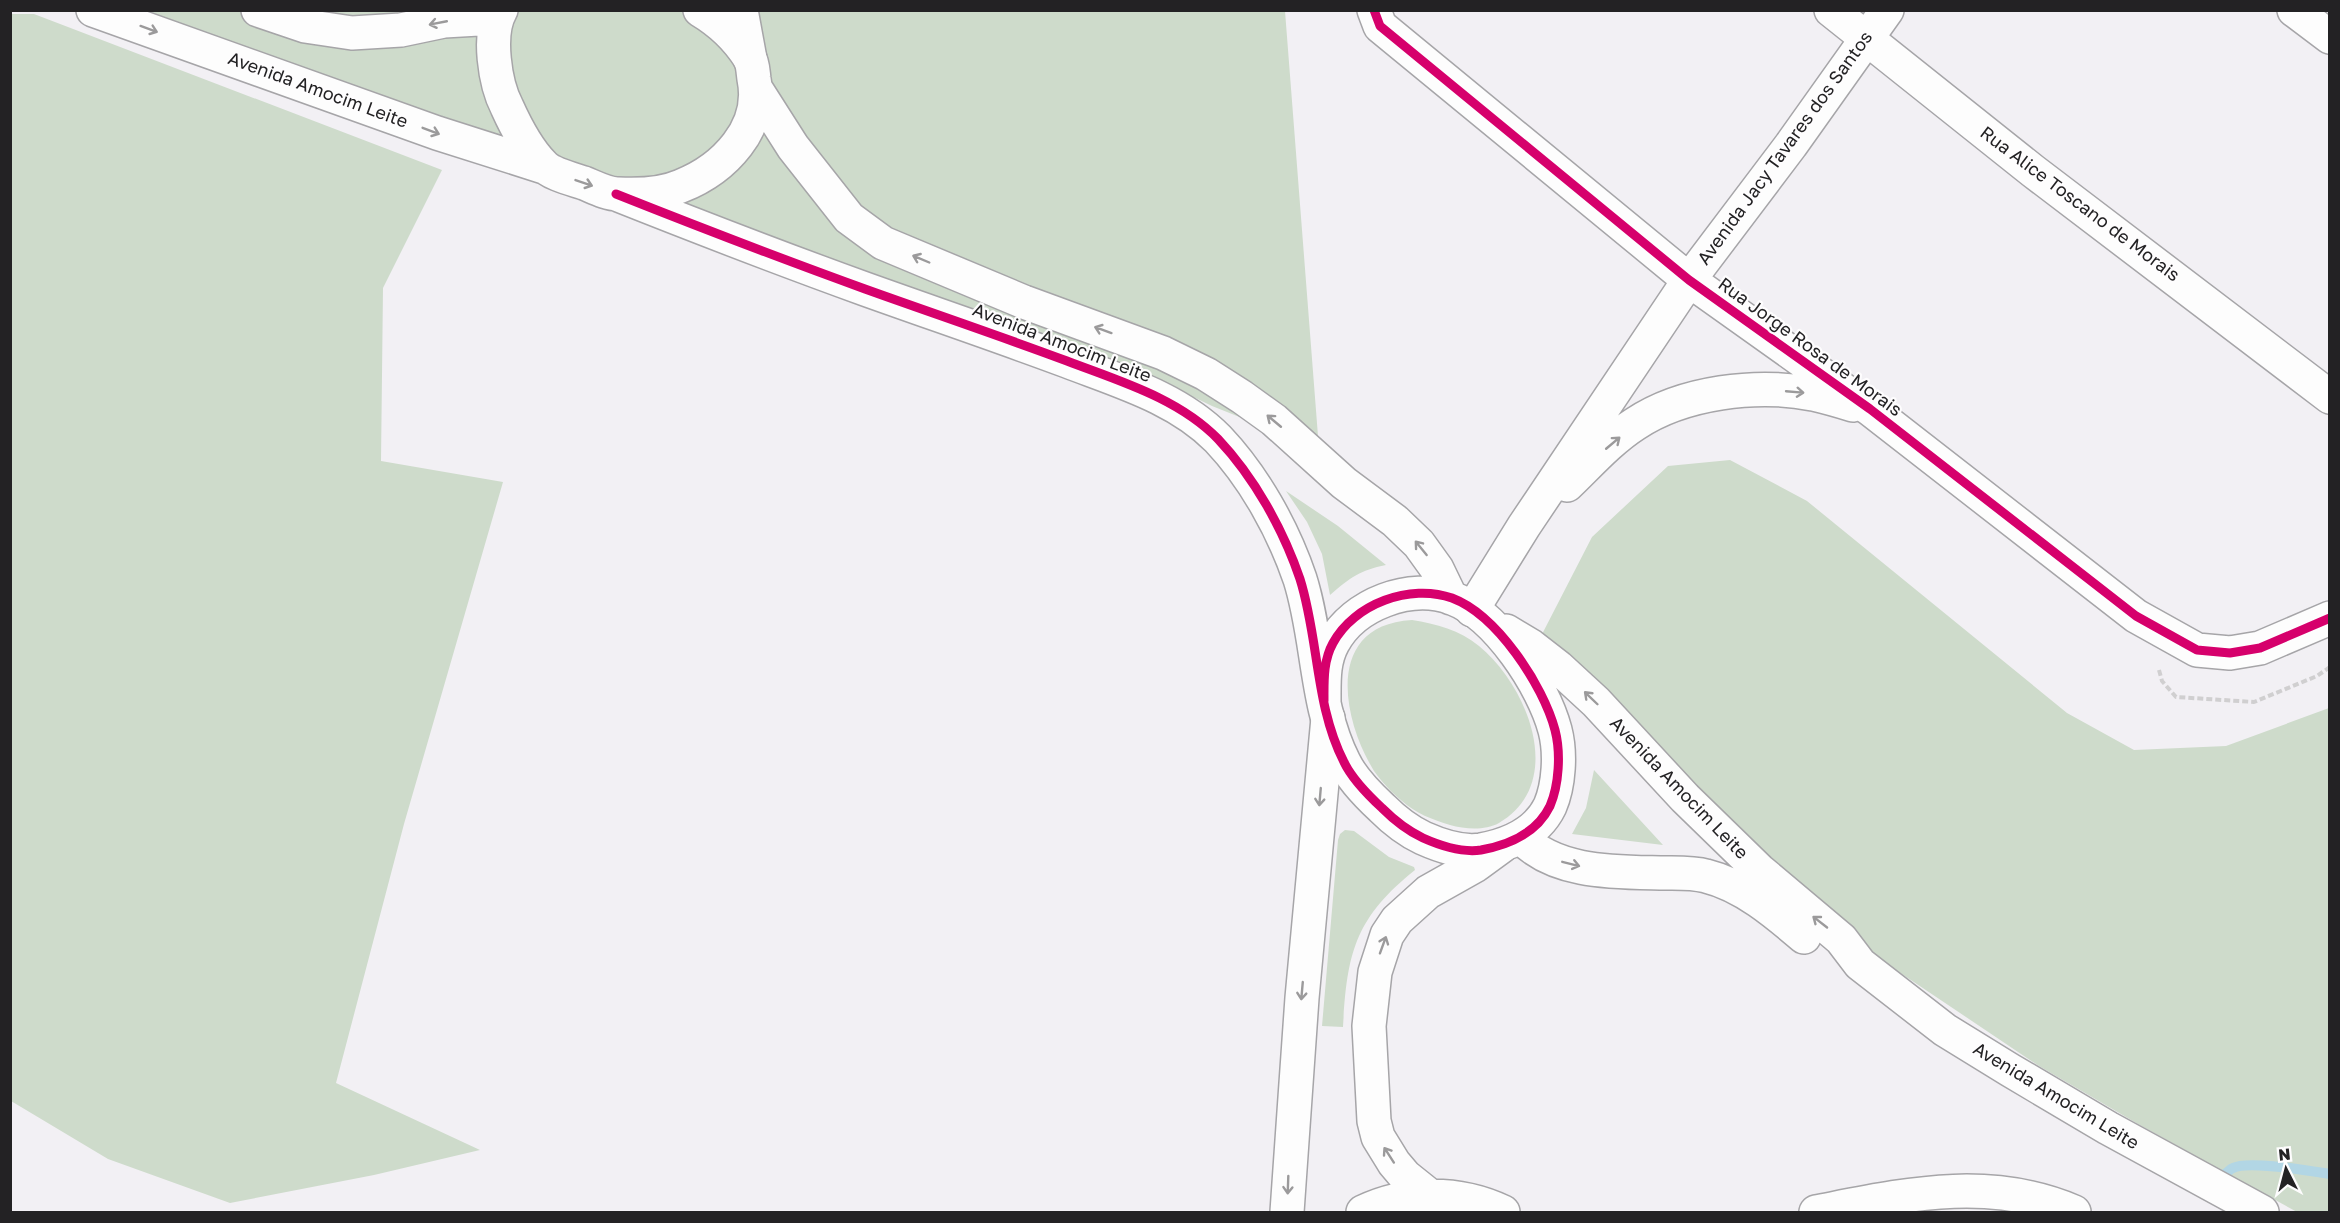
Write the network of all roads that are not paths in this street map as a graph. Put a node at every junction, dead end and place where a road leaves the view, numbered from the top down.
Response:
1 (93, 10) edge
2 (258, 10) edge
3 (700, 10) edge
4 (741, 10) edge
5 (1374, 10) edge
6 (1831, 10) edge
7 (1887, 10) edge
8 (2294, 10) edge
9 (498, 14) edge
10 (333, 20) edge
11 (2330, 37) edge
12 (1866, 38) junction
13 (753, 74) junction
14 (544, 167) junction
15 (616, 194) junction
16 (1689, 280) junction
17 (2330, 396) edge
18 (1870, 409) junction
19 (1524, 526) junction
20 (1471, 610) junction
21 (2330, 618) edge
22 (1326, 709) junction
23 (1512, 841) junction
24 (1860, 964) junction
25 (1430, 1196) junction
26 (1287, 1212) edge
27 (1363, 1212) edge
28 (1503, 1212) edge
29 (1816, 1212) edge
30 (2074, 1212) edge
31 (2262, 1212) edge

1 -> 14 street, Avenida Amocim Leite
2 - 10 street
3 - 13 street, Avenida Amocim Leite
4 - 13 street
5 - 16 street, Rua Jorge Rosa de Morais
6 - 12 street, Rua Alice Toscano de Morais
7 - 12 street, Avenida Jacy Tavares dos Santos
8 - 11 street
9 -> 10 street
9 - 14 street
12 - 16 street, Avenida Jacy Tavares dos Santos
12 - 17 street, Rua Alice Toscano de Morais
13 - 15 street, Avenida Amocim Leite
20 -> 13 street, Avenida Amocim Leite
14 -> 15 street, Avenida Amocim Leite
15 - 22 street, Avenida Amocim Leite
16 - 18 street, Rua Jorge Rosa de Morais
16 - 19 street, Avenida Jacy Tavares dos Santos
19 -> 18 street, Avenida Jacy Tavares dos Santos
18 - 21 street, Rua Jorge Rosa de Morais
19 - 20 street, Avenida Jacy Tavares dos Santos
20 - 22 street, Avenida Amocim Leite
20 - 23 street, Avenida Amocim Leite
24 -> 20 street, Avenida Amocim Leite
22 - 23 street, Avenida Amocim Leite
22 -> 26 street
23 -> 24 street, Avenida Amocim Leite
25 -> 23 street
24 - 31 street, Avenida Amocim Leite
25 - 27 street
25 - 28 street
29 - 30 street

